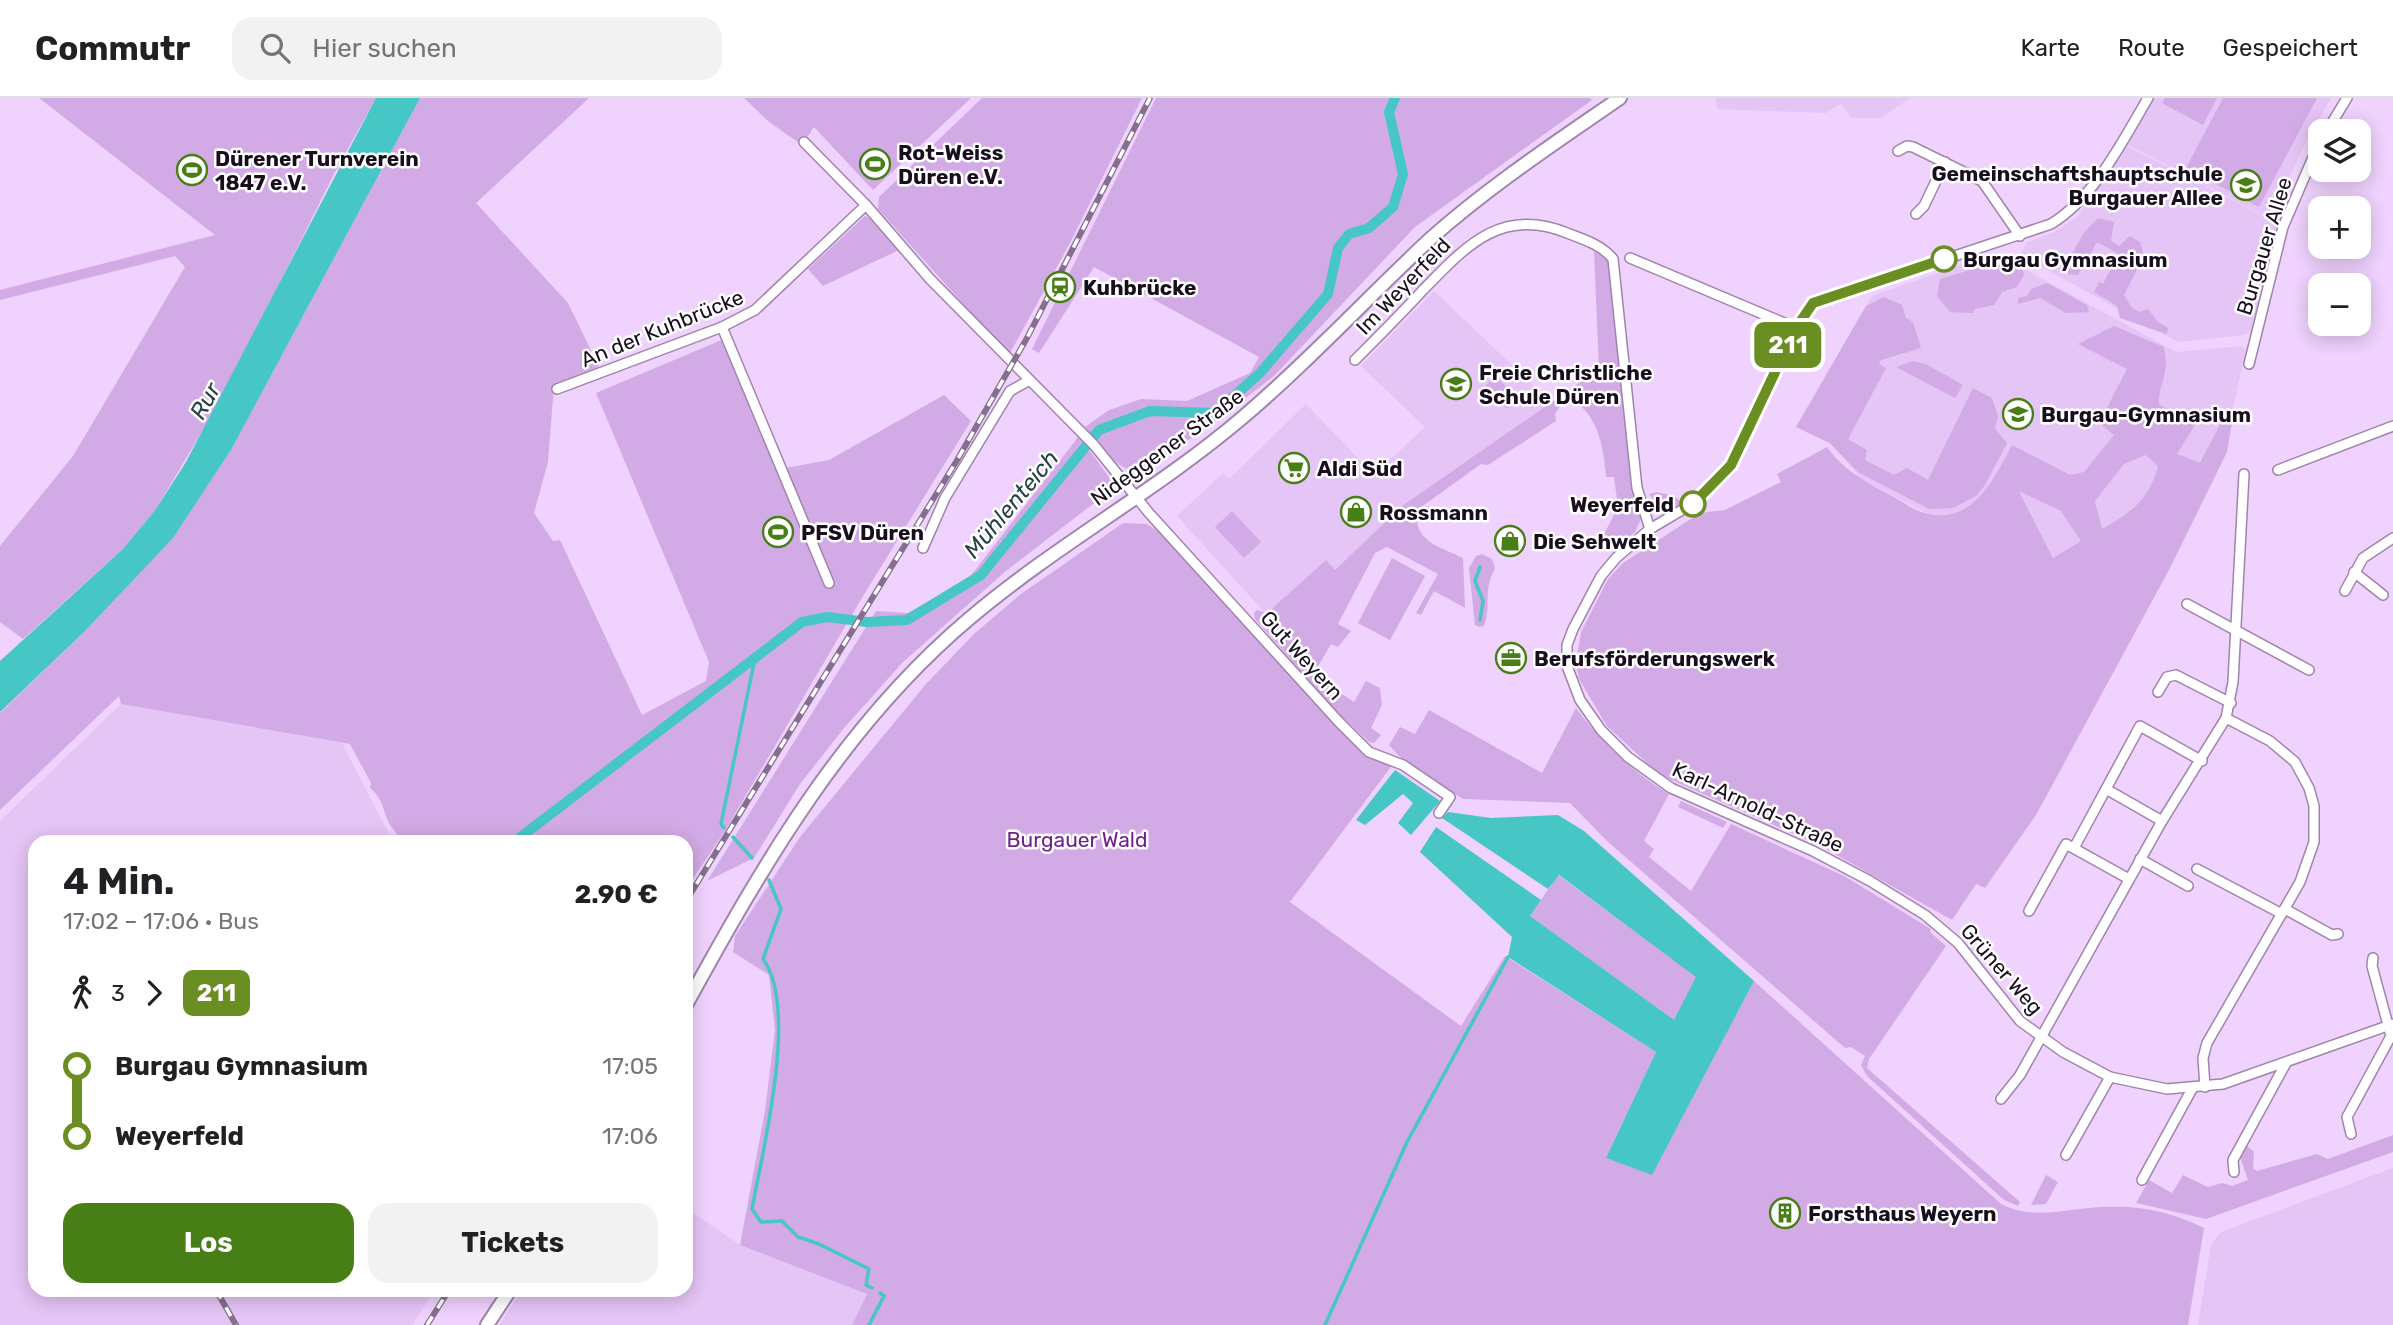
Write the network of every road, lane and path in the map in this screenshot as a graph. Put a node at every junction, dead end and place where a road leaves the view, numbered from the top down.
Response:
1 (1620, 98) edge
2 (2148, 98) edge
3 (2347, 98) edge
4 (2334, 119) edge
5 (804, 142) dead end
6 (1898, 151) dead end
7 (1945, 162) junction
8 (2308, 169) edge
9 (866, 205) junction
10 (1916, 214) dead end
11 (2020, 236) junction
12 (1630, 258) dead end
13 (722, 327) junction
14 (1796, 328) junction
15 (1355, 360) dead end
16 (2249, 364) dead end
17 (1028, 381) junction
18 (557, 389) dead end
19 (2393, 426) edge
20 (2278, 470) dead end
21 (2244, 474) dead end
22 (1135, 496) junction
23 (1650, 529) junction
24 (2393, 538) edge
25 (923, 548) dead end
26 (2354, 572) junction
27 (828, 583) dead end
28 (2345, 591) dead end
29 (2383, 595) dead end
30 (2187, 604) dead end
31 (2237, 631) junction
32 (2309, 670) dead end
33 (2158, 692) dead end
34 (2231, 703) junction
35 (2226, 718) junction
36 (2202, 761) junction
37 (2106, 789) junction
38 (1439, 813) dead end
39 (2162, 821) junction
40 (2074, 848) junction
41 (2140, 859) junction
42 (2197, 869) dead end
43 (2129, 878) junction
44 (2188, 886) dead end
45 (2029, 911) dead end
46 (2283, 911) junction
47 (1936, 923) joint
48 (2338, 934) dead end
49 (2373, 958) dead end
50 (693, 993) edge
51 (2391, 1024) edge
52 (2042, 1038) junction
53 (2286, 1063) junction
54 (2110, 1077) junction
55 (2205, 1087) junction
56 (2192, 1089) junction
57 (2001, 1099) dead end
58 (2351, 1134) dead end
59 (2066, 1155) dead end
60 (2234, 1172) dead end
61 (2142, 1180) dead end
62 (505, 1297) edge
63 (487, 1325) edge

1 - 22 main road, Nideggener Straße
2 - 11 street, Karl-Arnold-Straße
3 - 4 street
5 - 9 street
6 - 7 street
7 - 10 street
7 - 11 street
8 - 16 street, Burgauer Allee
9 - 13 street, An der Kuhbrücke
9 - 17 street
11 - 14 street, Karl-Arnold-Straße
12 - 14 street
13 - 18 street, An der Kuhbrücke
13 - 27 street
14 - 23 street, Karl-Arnold-Straße
15 - 23 street, Im Weyerfeld
17 - 22 street
17 - 25 street
19 - 20 street
21 - 31 street
22 - 38 street, Gut Weyern
22 - 50 main road, Nideggener Straße
23 - 47 street, Karl-Arnold-Straße
24 - 26 street
26 - 28 street
26 - 29 street
30 - 31 street
31 - 32 street
31 - 34 street
33 - 34 street
34 - 35 street
35 - 36 street
35 - 46 street
36 - 37 street
36 - 39 street
37 - 39 street
37 - 40 street
39 - 41 street
40 - 43 street
40 - 45 street
41 - 43 street
41 - 44 street
42 - 46 street
43 - 52 street
46 - 48 street
46 - 55 street
47 - 52 street, Grüner Weg
49 - 51 street
51 - 53 street, Grüner Weg
51 - 58 street
52 - 54 street, Grüner Weg
52 - 57 street, Grüner Weg
53 - 55 street, Grüner Weg
53 - 60 street
54 - 56 street, Grüner Weg
54 - 59 street
55 - 56 street, Grüner Weg
56 - 61 street
62 - 63 main road

